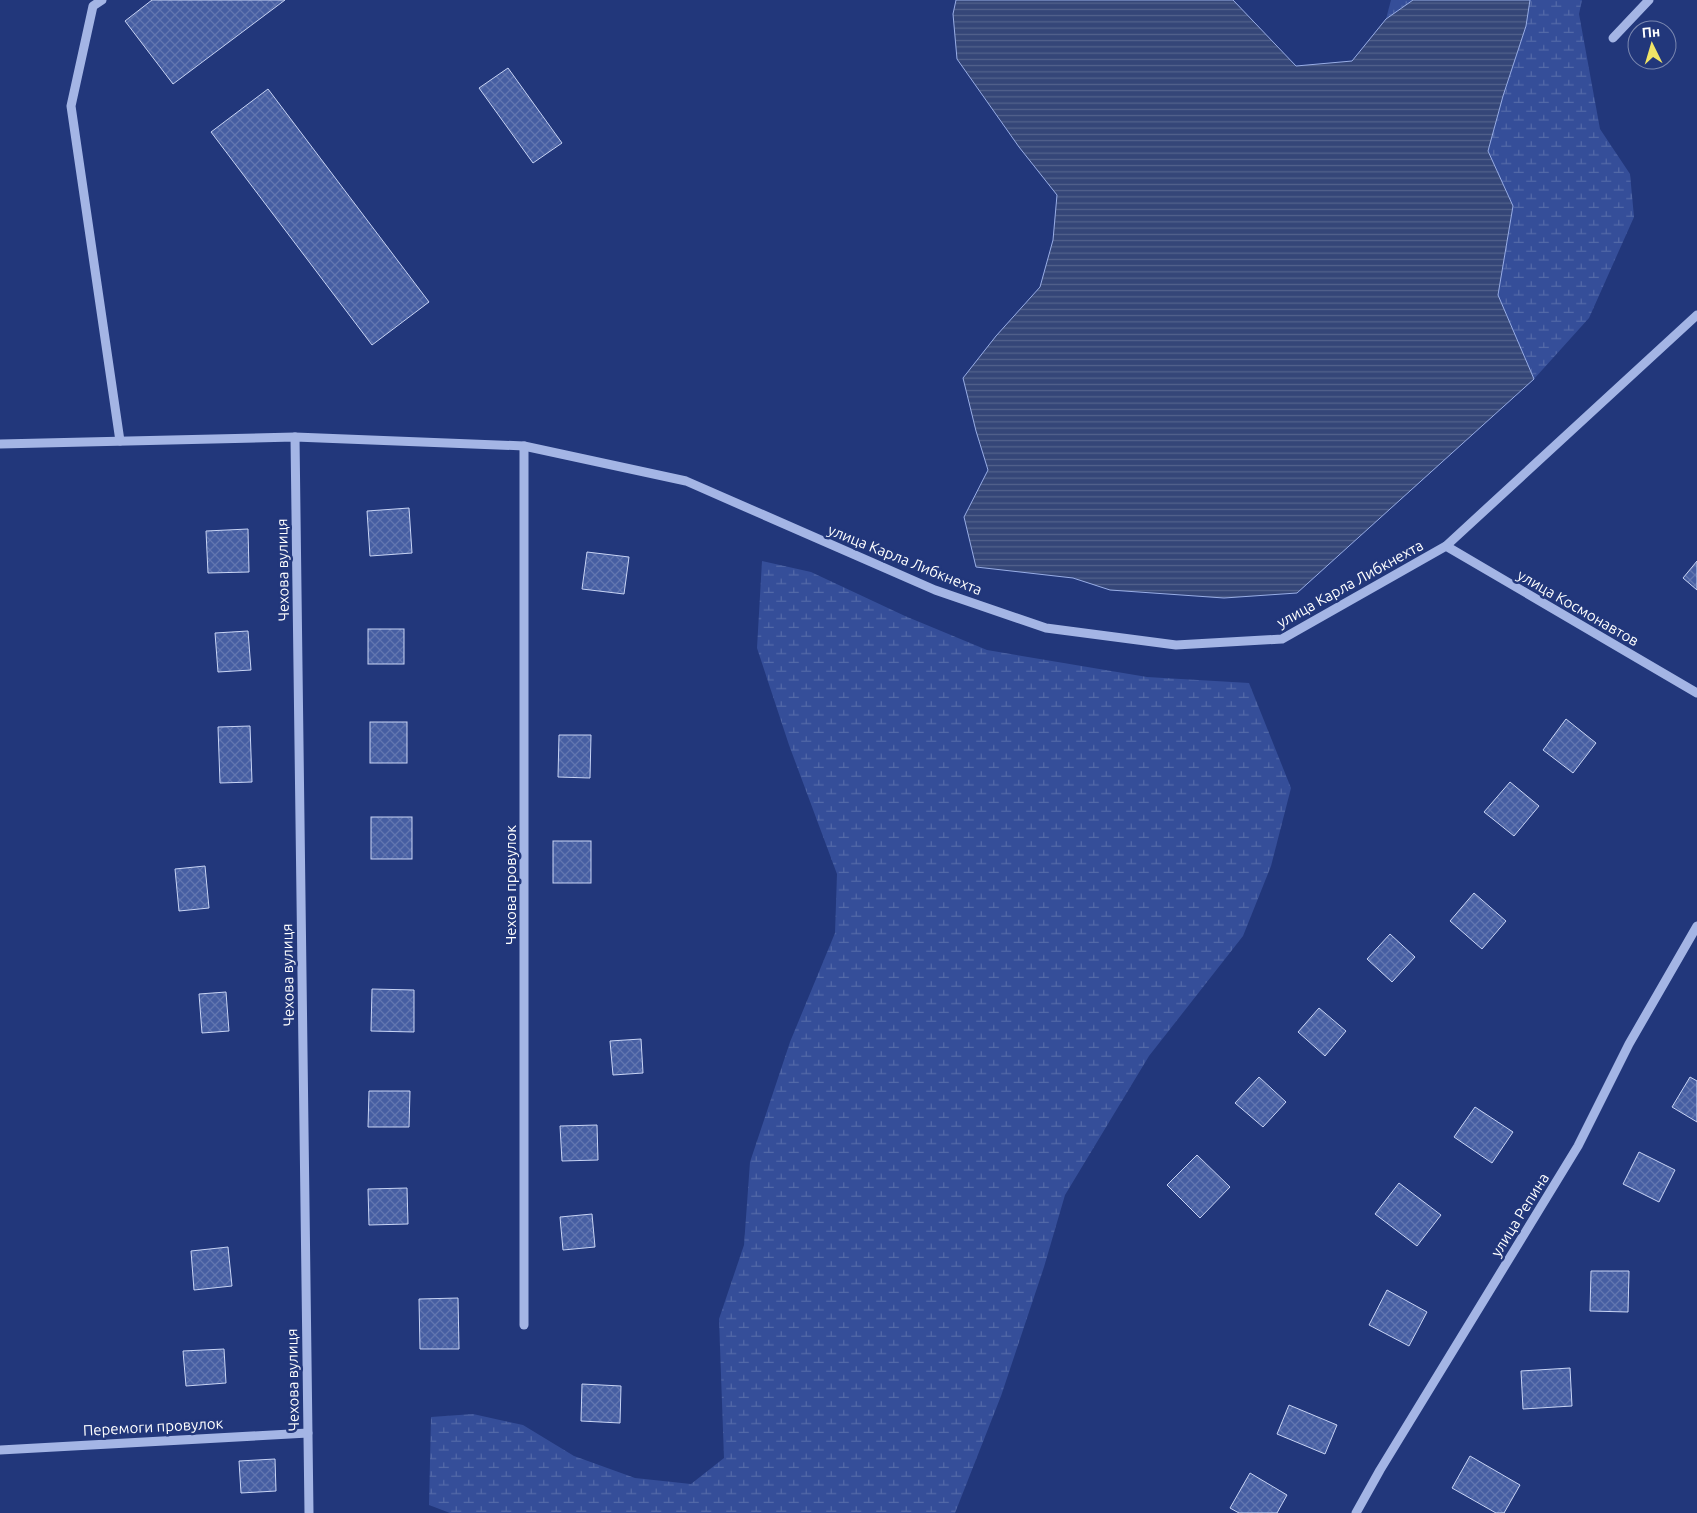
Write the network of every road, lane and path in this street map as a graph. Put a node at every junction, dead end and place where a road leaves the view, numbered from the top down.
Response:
1 (102, 0) edge
2 (1649, 0) edge
3 (1613, 38) dead end
4 (1697, 315) edge
5 (295, 437) junction
6 (120, 441) junction
7 (0, 444) edge
8 (524, 446) junction
9 (1446, 546) junction
10 (1697, 693) edge
11 (1697, 926) edge
12 (524, 1325) dead end
13 (308, 1433) junction
14 (0, 1450) edge
15 (309, 1513) edge
16 (1356, 1513) edge

1 - 6 street
2 - 3 street
4 - 9 street, улица Карла Либкнехта
5 - 6 street, улица Карла Либкнехта
5 - 8 street, улица Карла Либкнехта
5 - 13 street, Чехова вулиця
6 - 7 street, улица Карла Либкнехта
8 - 9 street, улица Карла Либкнехта
8 - 12 street, Чехова провулок
9 - 10 street, улица Космонавтов
11 - 16 street, улица Репина
13 - 14 street, Перемоги провулок
13 - 15 street, Чехова вулиця

